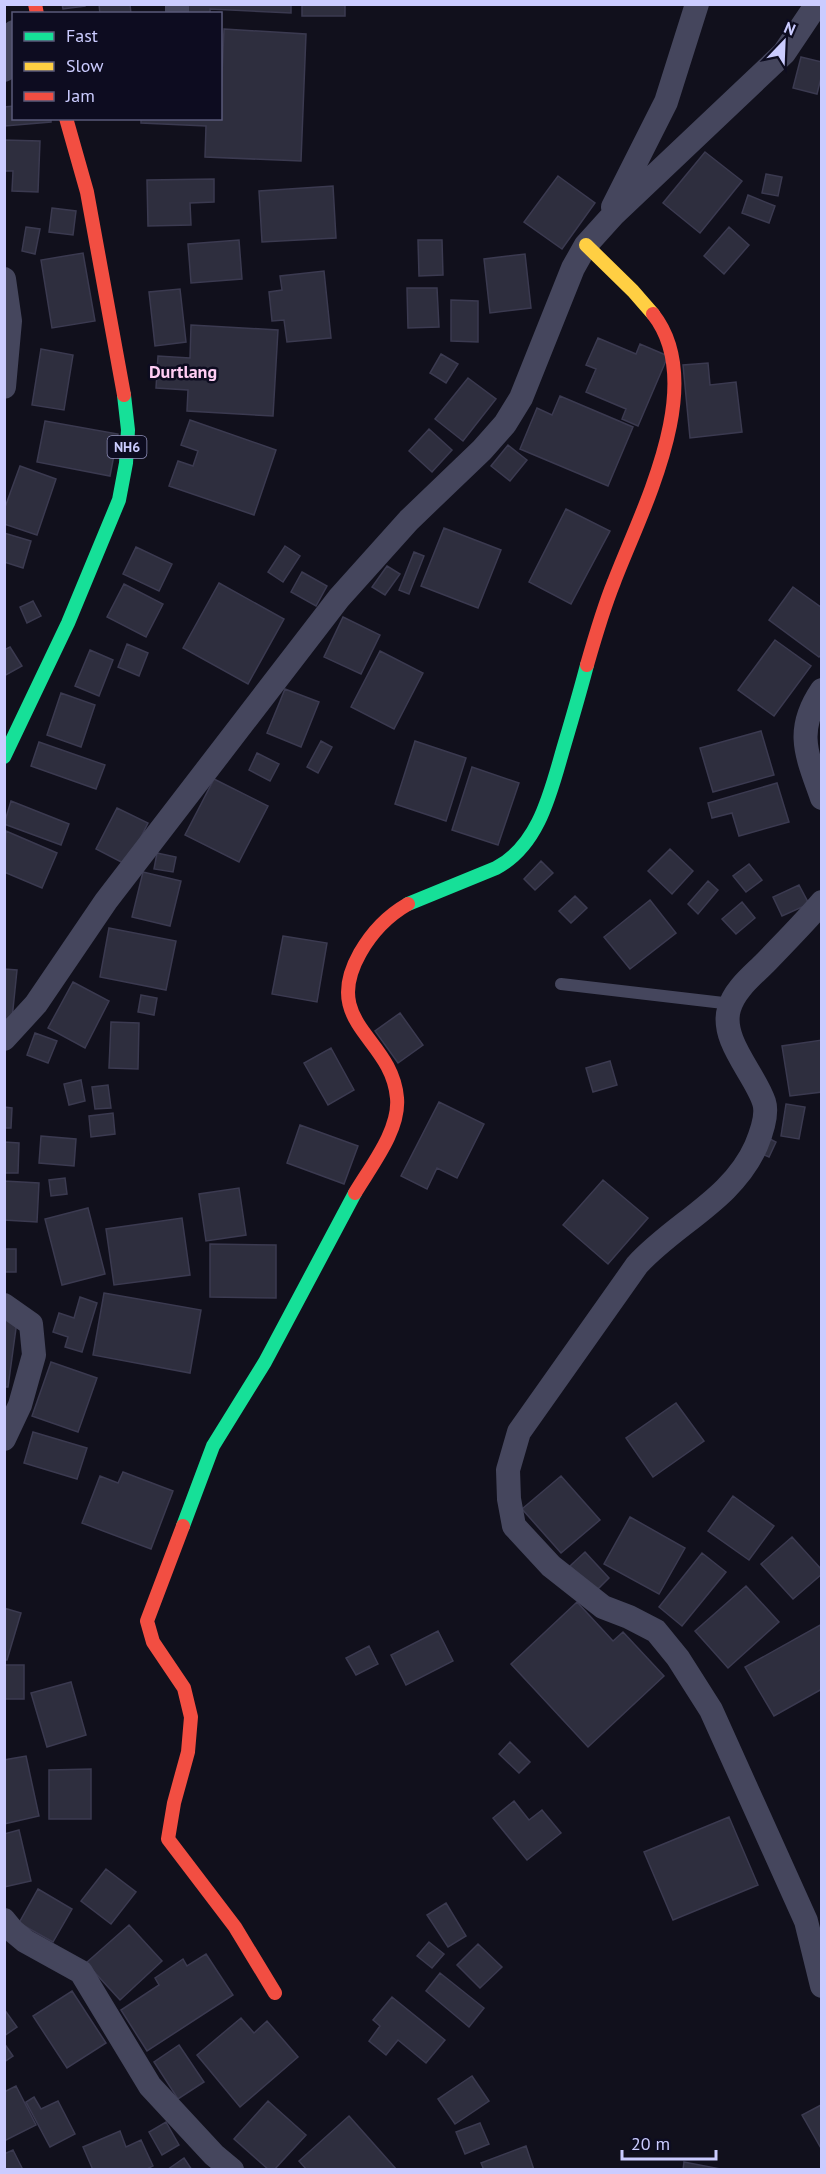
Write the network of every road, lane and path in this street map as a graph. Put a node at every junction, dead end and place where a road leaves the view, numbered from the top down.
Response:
1 (697, 4) edge
2 (817, 4) edge
3 (12, 40) edge
4 (4, 70) edge
5 (67, 120) edge
6 (594, 237) junction
7 (4, 279) edge
8 (4, 387) edge
9 (822, 690) edge
10 (4, 757) edge
11 (822, 798) edge
12 (822, 902) edge
13 (561, 984) dead end
14 (732, 1004) junction
15 (4, 1040) edge
16 (4, 1305) edge
17 (4, 1439) edge
18 (4, 1920) edge
19 (822, 1986) edge
20 (275, 1993) dead end
21 (232, 2169) edge

1 - 6 street
2 - 6 street
3 - 4 street
5 - 10 main road, NH6
6 - 15 street
6 - 20 main road
7 - 8 street
9 - 11 street
12 - 14 street
13 - 14 lane
14 - 19 street
16 - 17 street
18 - 21 street

